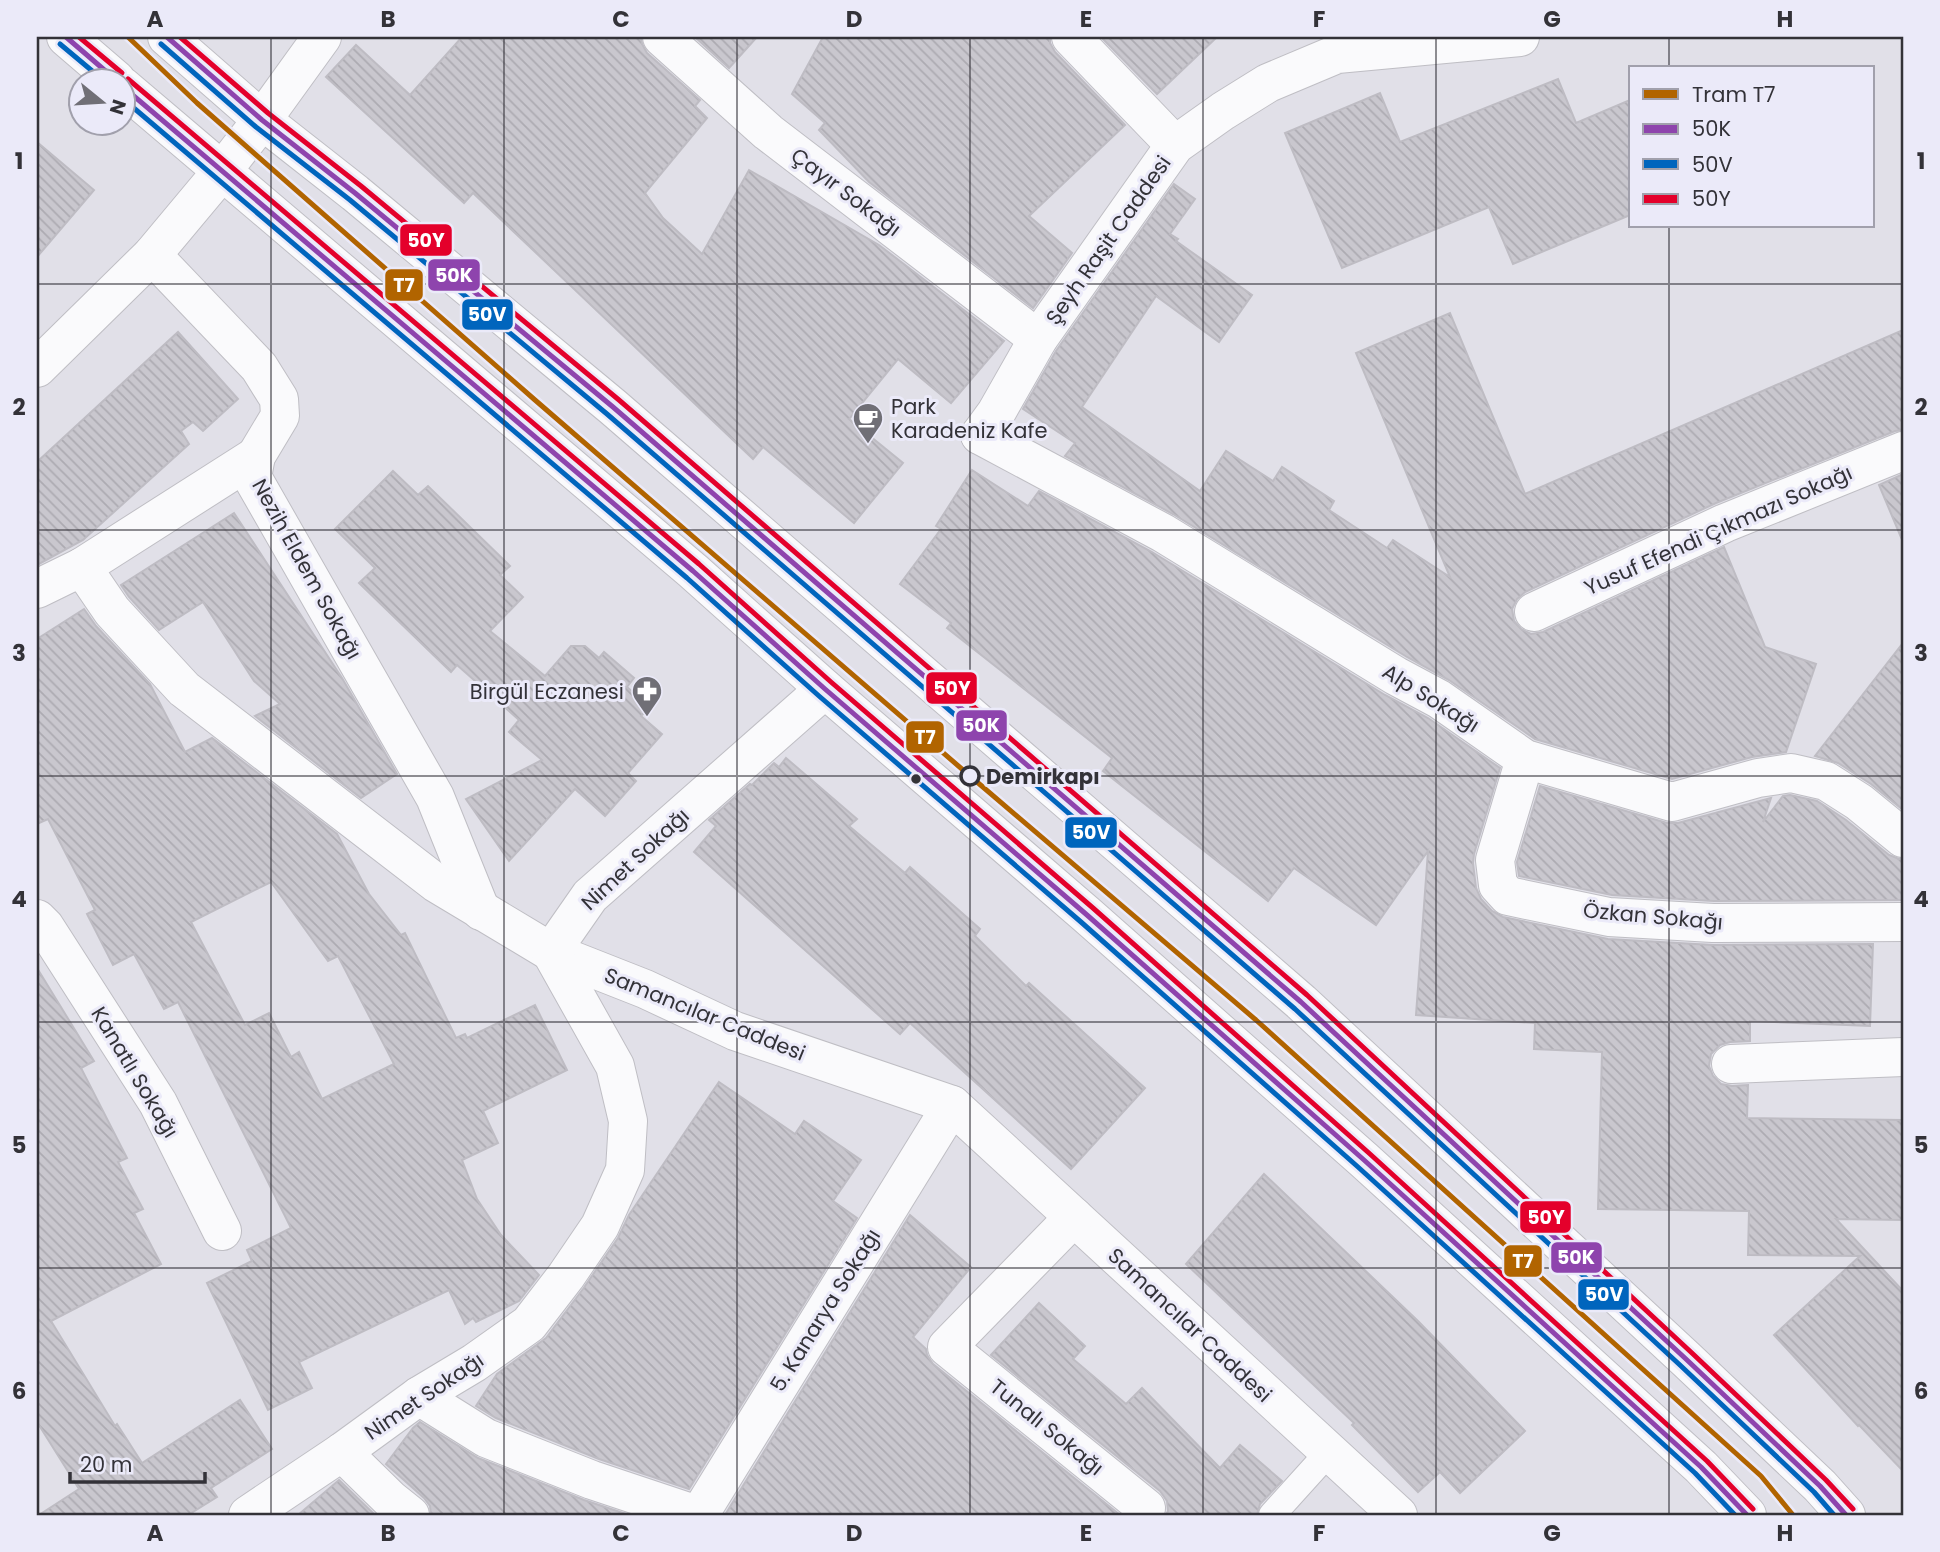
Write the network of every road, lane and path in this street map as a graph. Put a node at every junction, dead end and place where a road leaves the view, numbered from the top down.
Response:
1 (66, 37) edge
2 (167, 37) edge
3 (322, 37) edge
4 (662, 37) edge
5 (1071, 37) edge
6 (1520, 37) edge
7 (1329, 45) edge
8 (100, 66) edge
9 (136, 98) edge
10 (262, 120) junction
11 (1175, 145) junction
12 (223, 170) junction
13 (152, 255) junction
14 (1038, 339) junction
15 (37, 368) edge
16 (980, 435) joint
17 (1903, 451) edge
18 (256, 456) junction
19 (82, 567) junction
20 (37, 589) edge
21 (1534, 612) dead end
22 (825, 689) junction
23 (1525, 759) junction
24 (1903, 838) edge
25 (481, 911) junction
26 (37, 919) edge
27 (1903, 922) edge
28 (551, 952) junction
29 (1903, 1057) edge
30 (1731, 1064) dead end
31 (952, 1105) junction
32 (1074, 1217) junction
33 (222, 1231) dead end
34 (419, 1396) junction
35 (342, 1452) junction
36 (1328, 1453) junction
37 (1146, 1508) dead end
38 (248, 1515) edge
39 (410, 1515) edge
40 (698, 1515) edge
41 (1272, 1515) edge
42 (1398, 1515) edge
43 (1747, 1515) edge
44 (1846, 1515) edge

1 - 8 street
2 - 10 street
3 - 10 street
4 - 14 street, Çayır Sokağı
5 - 11 street
6 - 7 street, Şeyh Raşit Caddesi
7 - 11 street, Şeyh Raşit Caddesi
9 - 12 street
10 - 12 street
10 - 44 street
11 - 14 street, Şeyh Raşit Caddesi
12 - 13 street
12 - 22 street
13 - 15 street
13 - 18 street, Nezih Eldem Sokağı
14 - 16 street, Şeyh Raşit Caddesi
16 - 23 street, Alp Sokağı
17 - 21 street, Yusuf Efendi Çıkmazı Sokağı
18 - 19 street
18 - 25 street, Nezih Eldem Sokağı
19 - 20 street
19 - 25 street, Samancılar Caddesi
22 - 28 street, Nimet Sokağı
22 - 43 street
23 - 24 street, Alp Sokağı
23 - 27 street, Özkan Sokağı
25 - 28 street, Samancılar Caddesi
26 - 33 street, Kanatlı Sokağı
28 - 31 street, Samancılar Caddesi
28 - 34 street, Nimet Sokağı
29 - 30 street
31 - 32 street, Samancılar Caddesi
31 - 40 street, 5. Kanarya Sokağı
32 - 36 street, Samancılar Caddesi
32 - 37 street, Tunalı Sokağı
34 - 35 street, Nimet Sokağı
34 - 40 street
35 - 38 street, Nimet Sokağı
35 - 39 street
36 - 41 lane
36 - 42 street, Samancılar Caddesi

